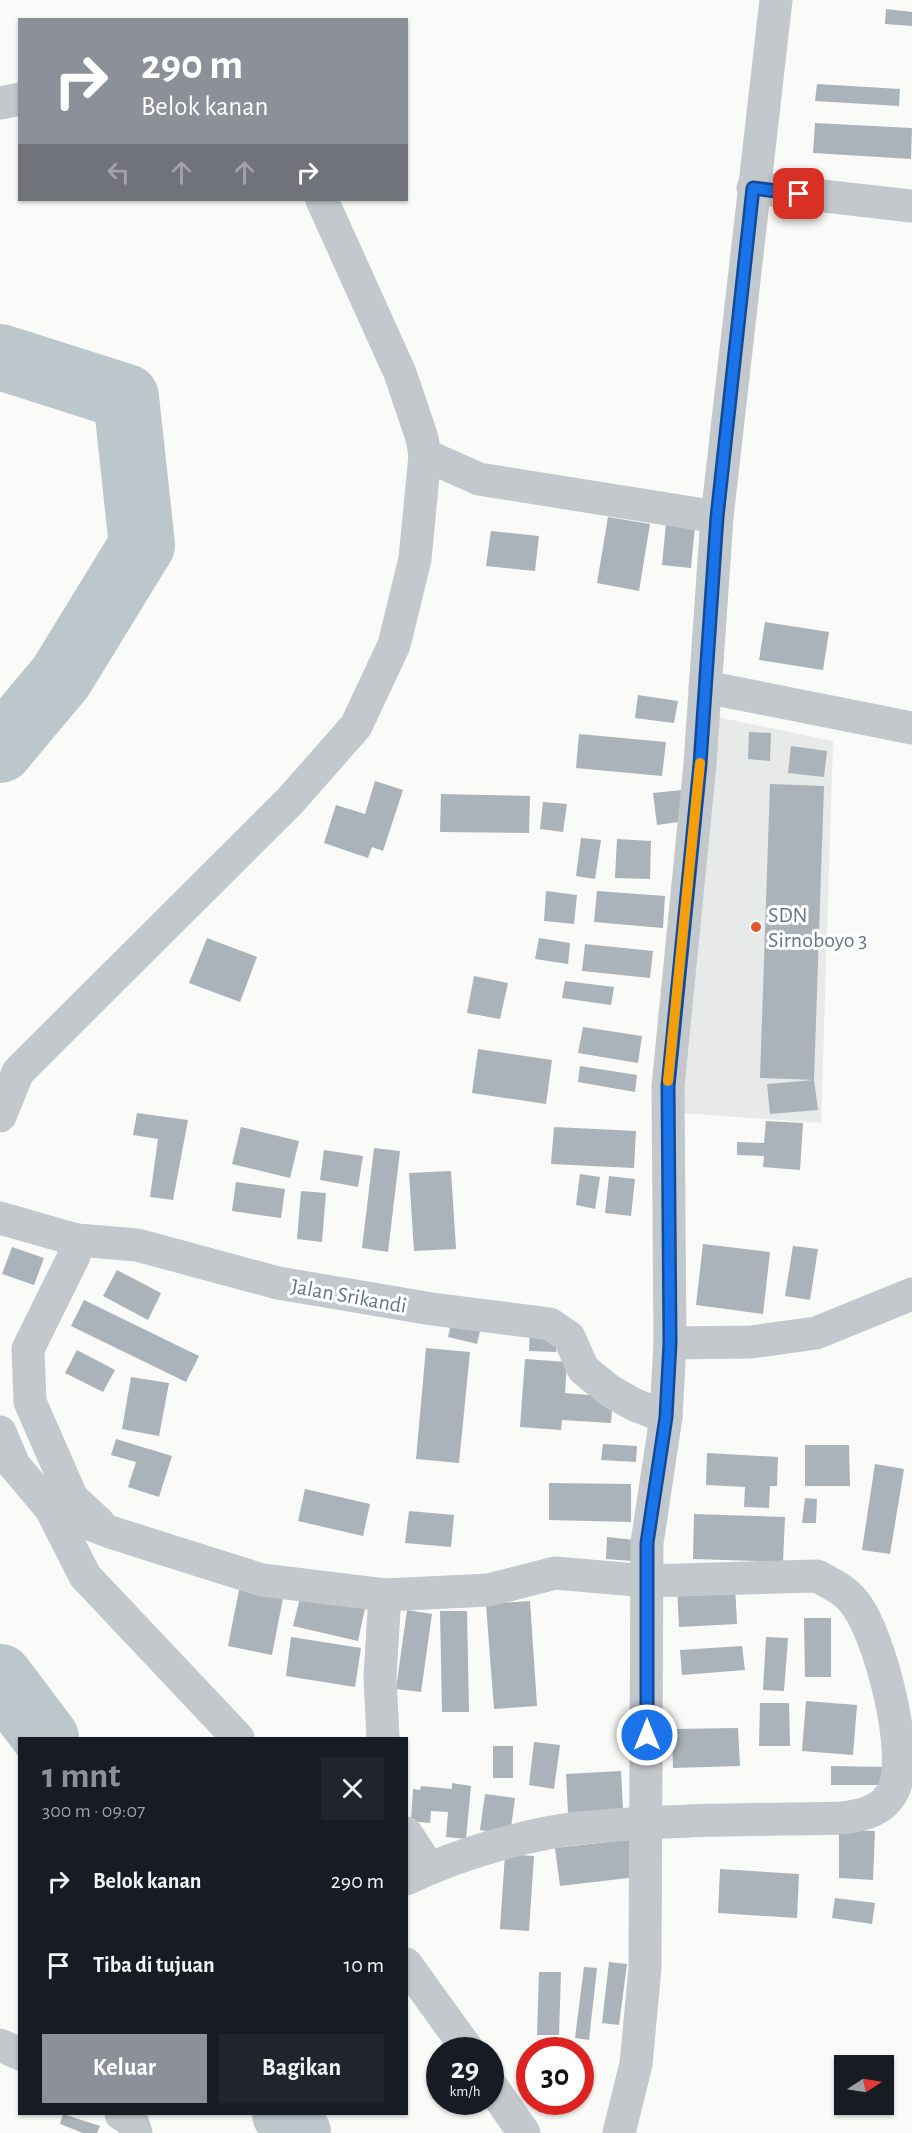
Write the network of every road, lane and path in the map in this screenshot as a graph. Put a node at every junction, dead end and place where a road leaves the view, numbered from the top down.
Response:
1 (776, 0) edge
2 (18, 99) edge
3 (0, 103) edge
4 (753, 188) junction
5 (322, 201) edge
6 (912, 206) edge
7 (425, 455) junction
8 (717, 517) junction
9 (705, 687) junction
10 (912, 728) edge
11 (0, 1116) edge
12 (0, 1218) edge
13 (77, 1240) junction
14 (912, 1294) edge
15 (670, 1343) junction
16 (666, 1417) junction
17 (0, 1432) edge
18 (51, 1509) junction
19 (110, 1532) junction
20 (647, 1581) junction
21 (385, 1595) junction
22 (237, 1737) edge
23 (383, 1737) edge
24 (646, 1824) junction
25 (408, 1840) edge
26 (418, 1874) edge
27 (408, 1967) edge
28 (459, 2037) edge
29 (0, 2045) edge
30 (18, 2053) edge
31 (504, 2104) edge
32 (123, 2115) edge
33 (136, 2133) edge
34 (525, 2133) edge
35 (619, 2133) edge

1 - 4 street
2 - 3 street
4 - 6 street
4 - 8 street
5 - 7 street
7 - 8 street
7 - 11 street
8 - 9 street
9 - 10 street
9 - 15 street
12 - 13 street, Jalan Srikandi
13 - 16 street, Jalan Srikandi
13 - 19 street
14 - 15 street
15 - 16 street
16 - 20 street
17 - 18 street
18 - 19 street
18 - 22 street
19 - 21 street
20 - 21 street
20 - 24 street
20 - 24 street
21 - 23 street
24 - 26 street
24 - 35 street
25 - 26 street
27 - 28 street
29 - 30 street
31 - 34 street
32 - 33 street

